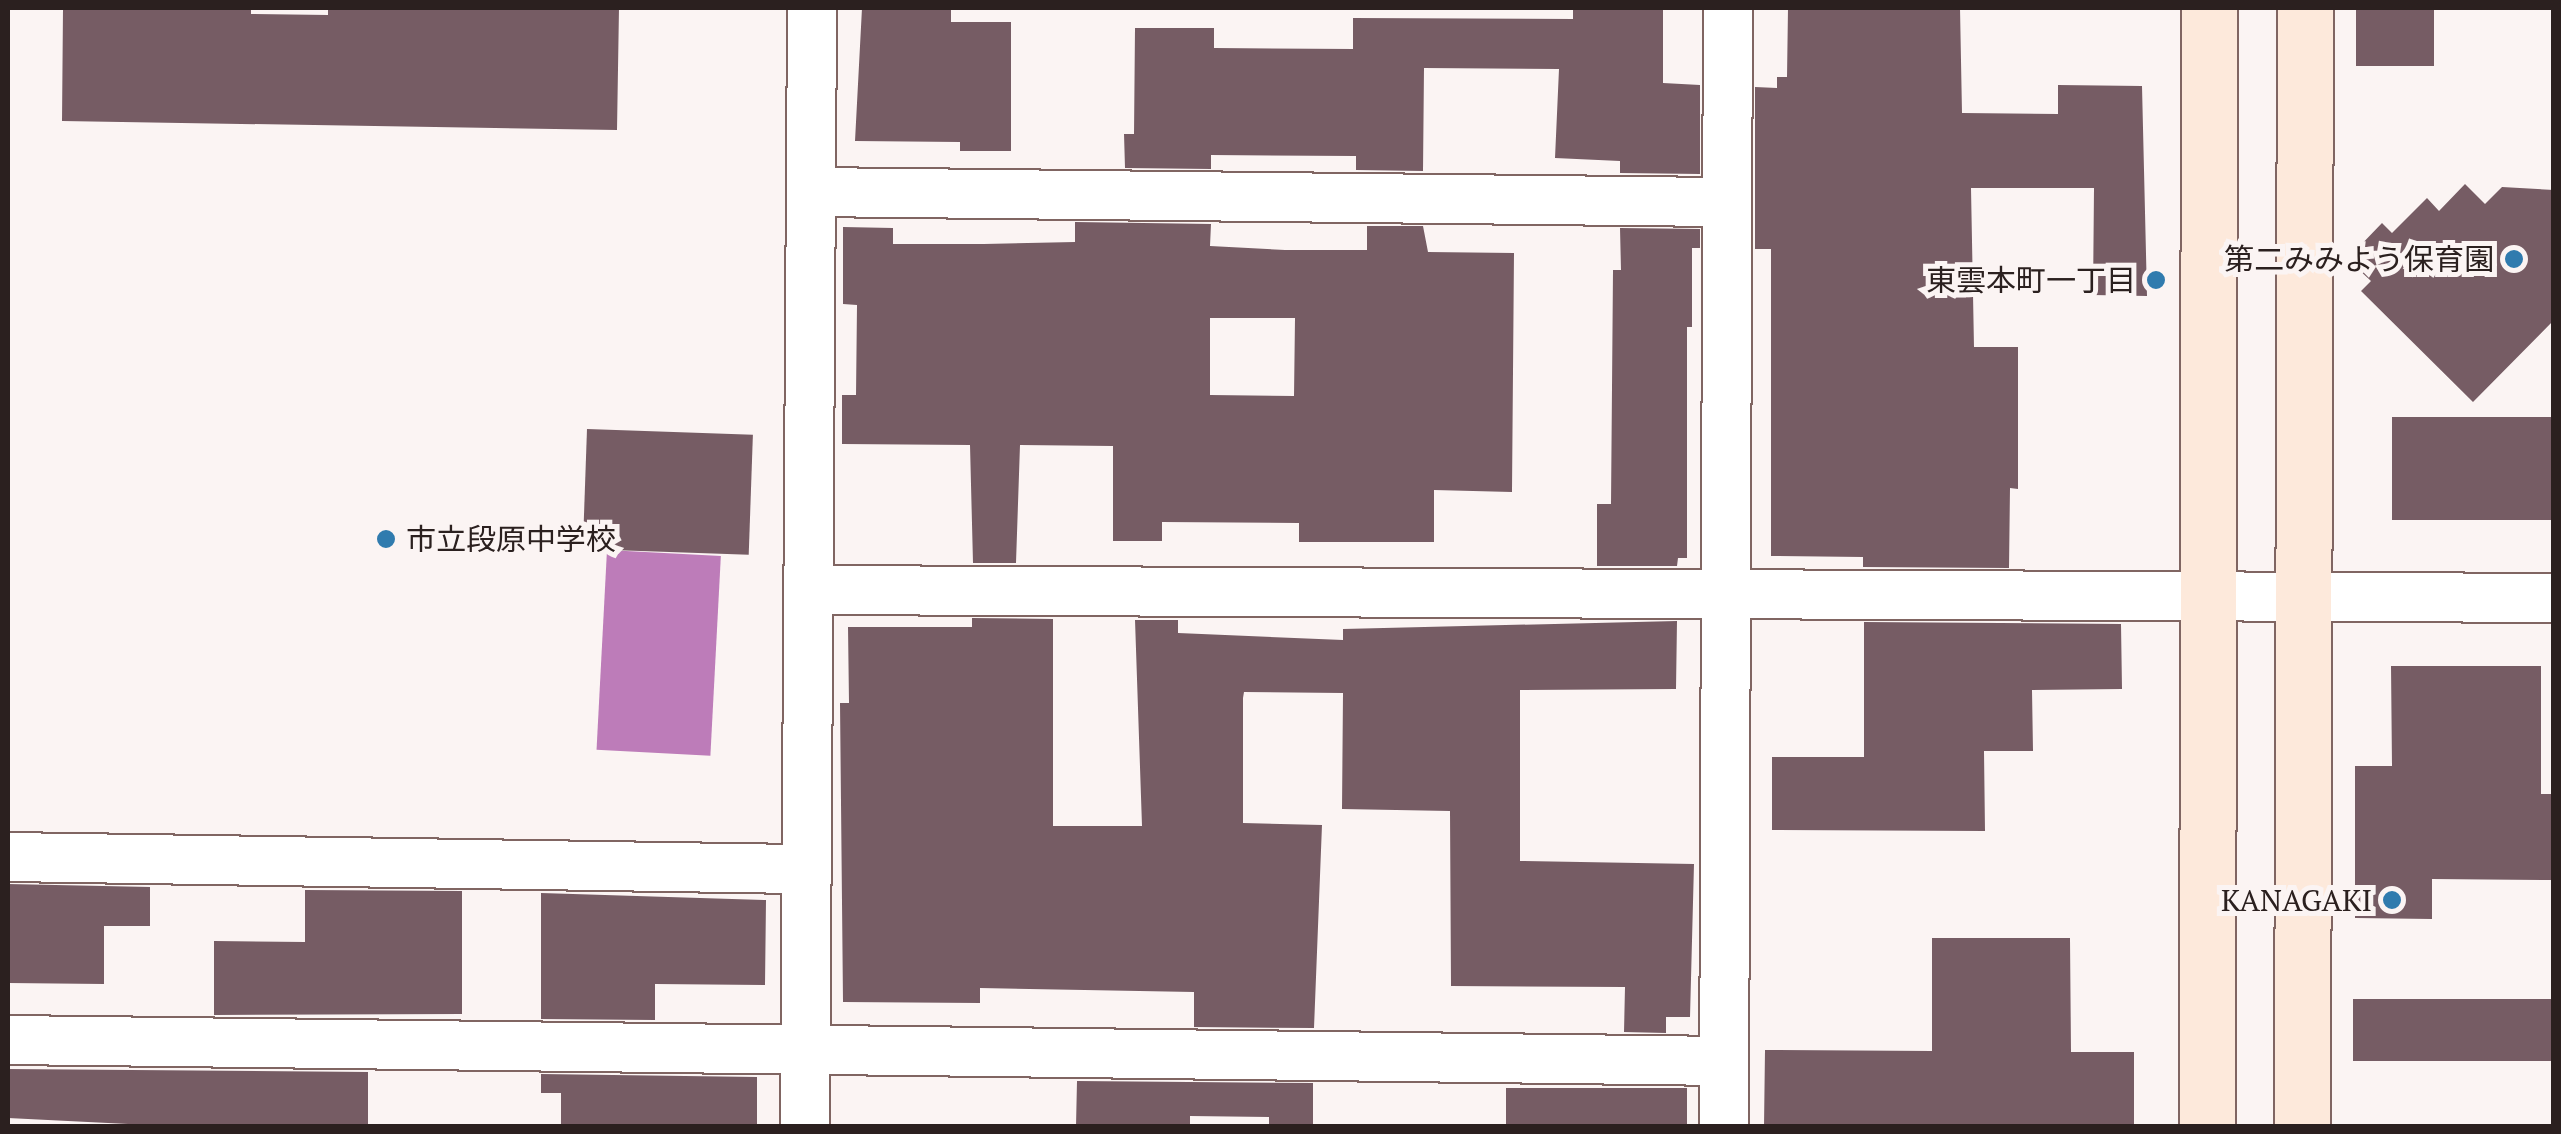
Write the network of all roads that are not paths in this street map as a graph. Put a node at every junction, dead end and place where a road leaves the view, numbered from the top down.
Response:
1 (812, 8) edge
2 (1728, 8) edge
3 (2209, 8) edge
4 (2306, 8) edge
5 (811, 192) junction
6 (1727, 202) junction
7 (808, 590) junction
8 (1725, 595) junction
9 (2208, 596) junction
10 (2305, 597) junction
11 (2554, 598) edge
12 (8, 857) edge
13 (802, 869) junction
14 (8, 1040) edge
15 (805, 1052) junction
16 (1724, 1061) junction
17 (805, 1126) edge
18 (1724, 1126) edge
19 (2207, 1126) edge
20 (2302, 1126) edge

1 - 5 street
2 - 6 street
3 - 9 street
4 - 10 street
5 - 6 street
5 - 7 street
6 - 8 street
7 - 8 street
7 - 13 street
8 - 9 street
8 - 16 street
9 - 10 street
9 - 19 street
10 - 11 street
10 - 20 street
12 - 13 street
13 - 15 street
14 - 15 street
15 - 16 street
15 - 17 street
16 - 18 street

